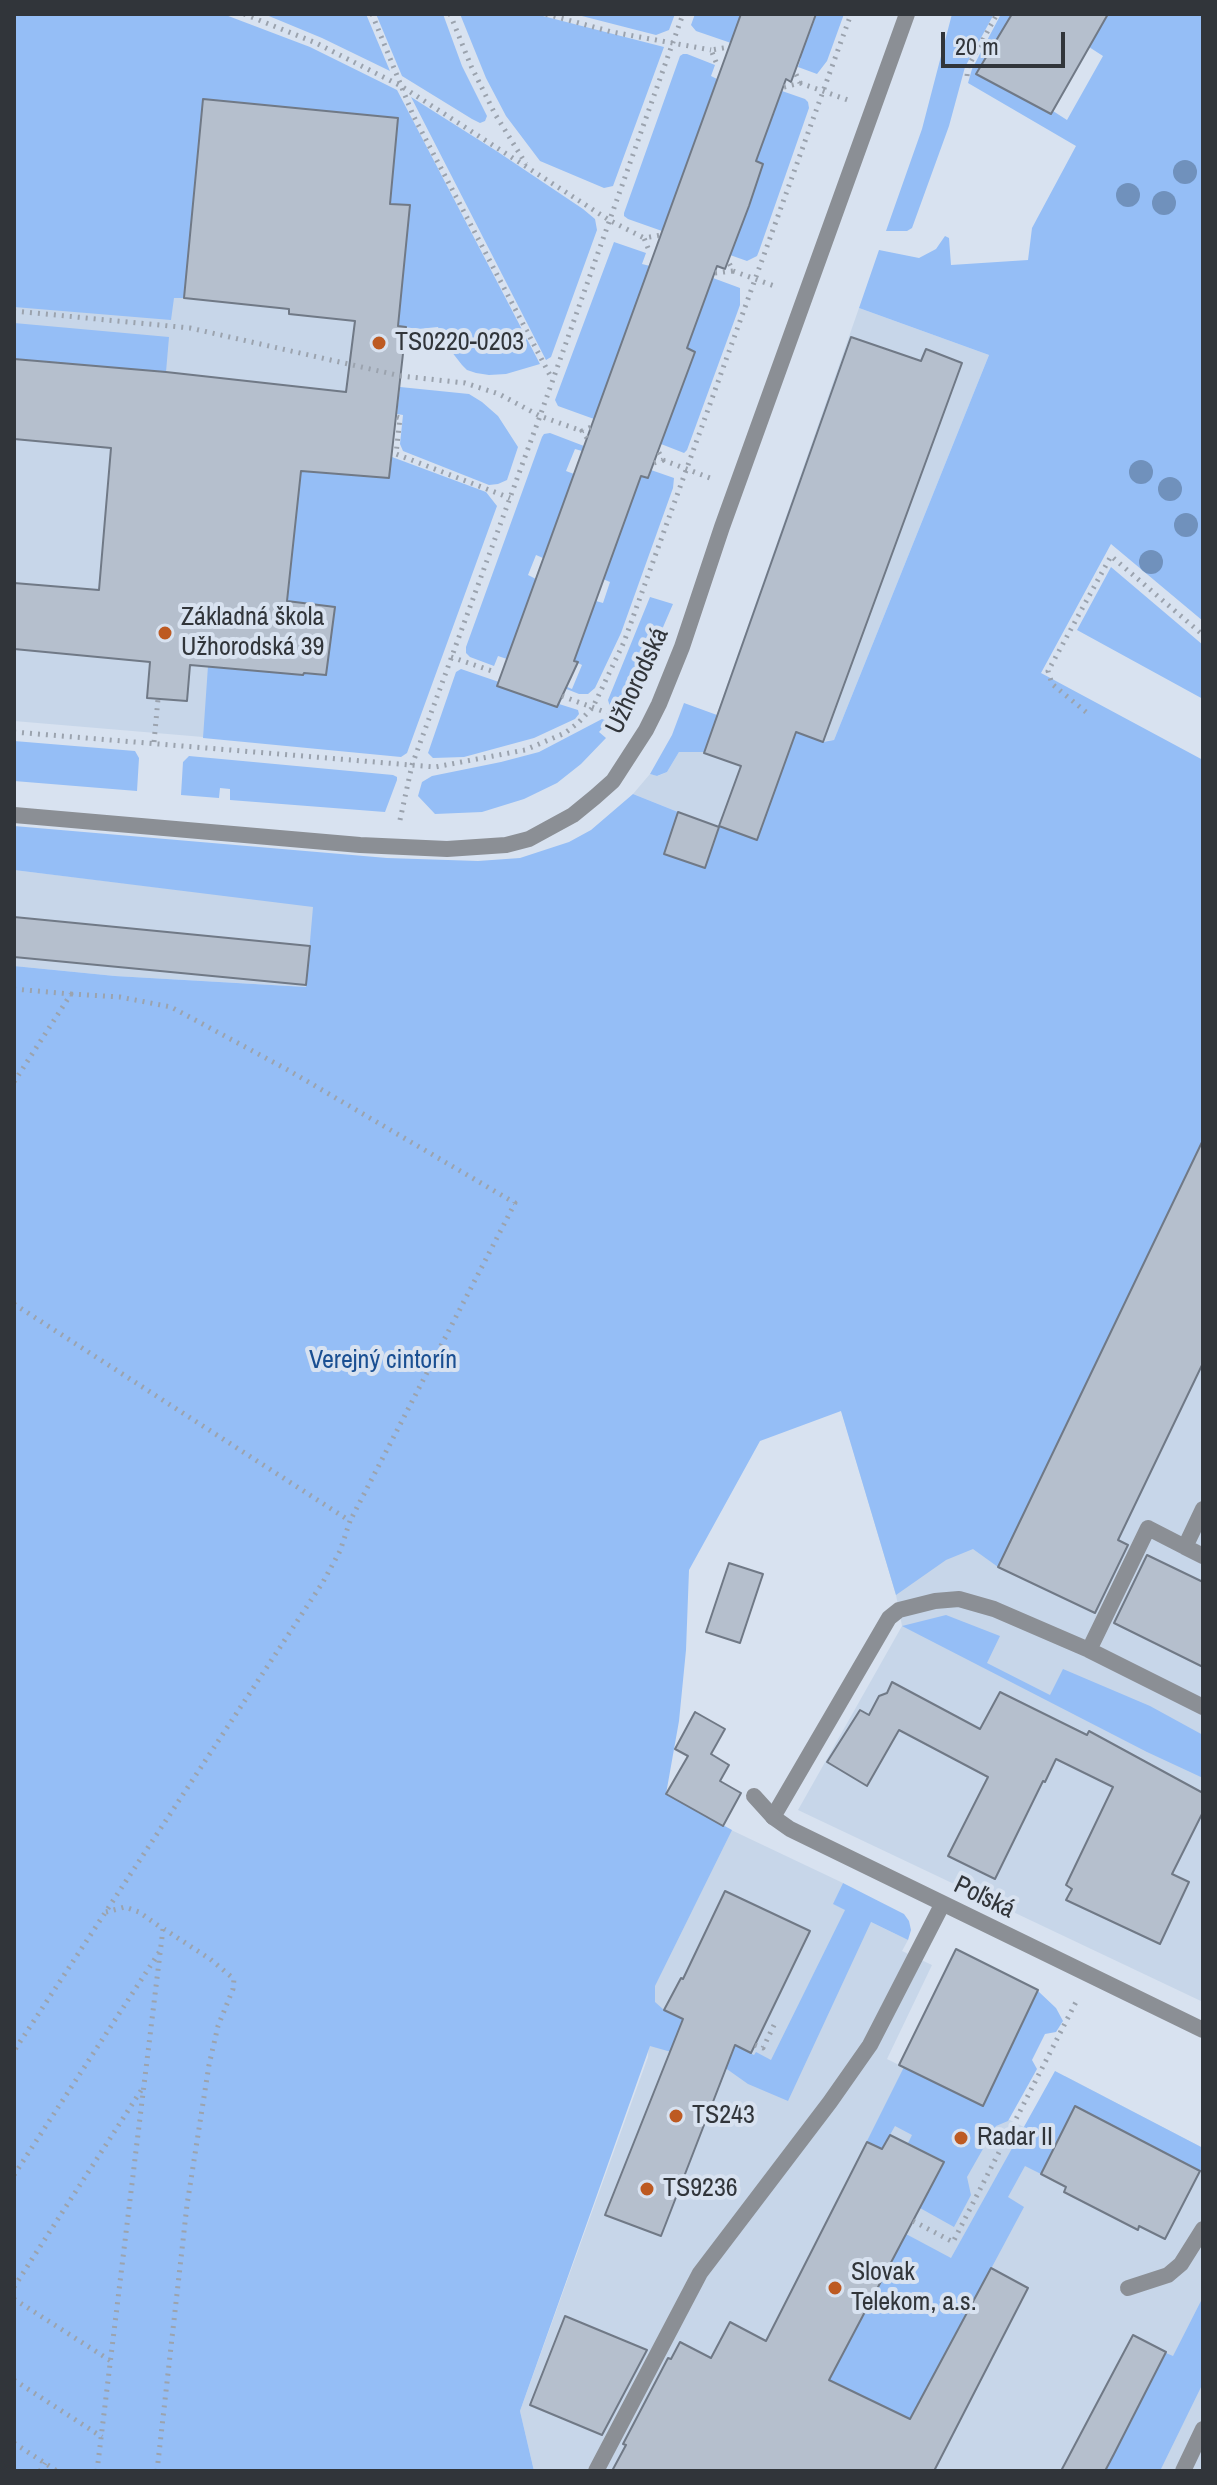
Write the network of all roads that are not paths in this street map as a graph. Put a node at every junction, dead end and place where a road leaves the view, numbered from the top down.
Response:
1 (907, 14) edge
2 (14, 815) edge
3 (1203, 1509) edge
4 (1185, 1547) junction
5 (1203, 1556) edge
6 (1089, 1650) junction
7 (1203, 1707) edge
8 (754, 1796) dead end
9 (773, 1817) junction
10 (942, 1905) junction
11 (1203, 2030) edge
12 (1203, 2229) edge
13 (1128, 2288) dead end
14 (1203, 2429) edge
15 (596, 2471) edge
16 (1183, 2471) edge

1 - 2 street, Užhorodská
3 - 4 street
4 - 5 street
4 - 6 street
6 - 7 street
6 - 9 street
8 - 9 street, Poľská
9 - 10 street, Poľská
10 - 11 street, Poľská
10 - 15 street
12 - 13 street
14 - 16 street

